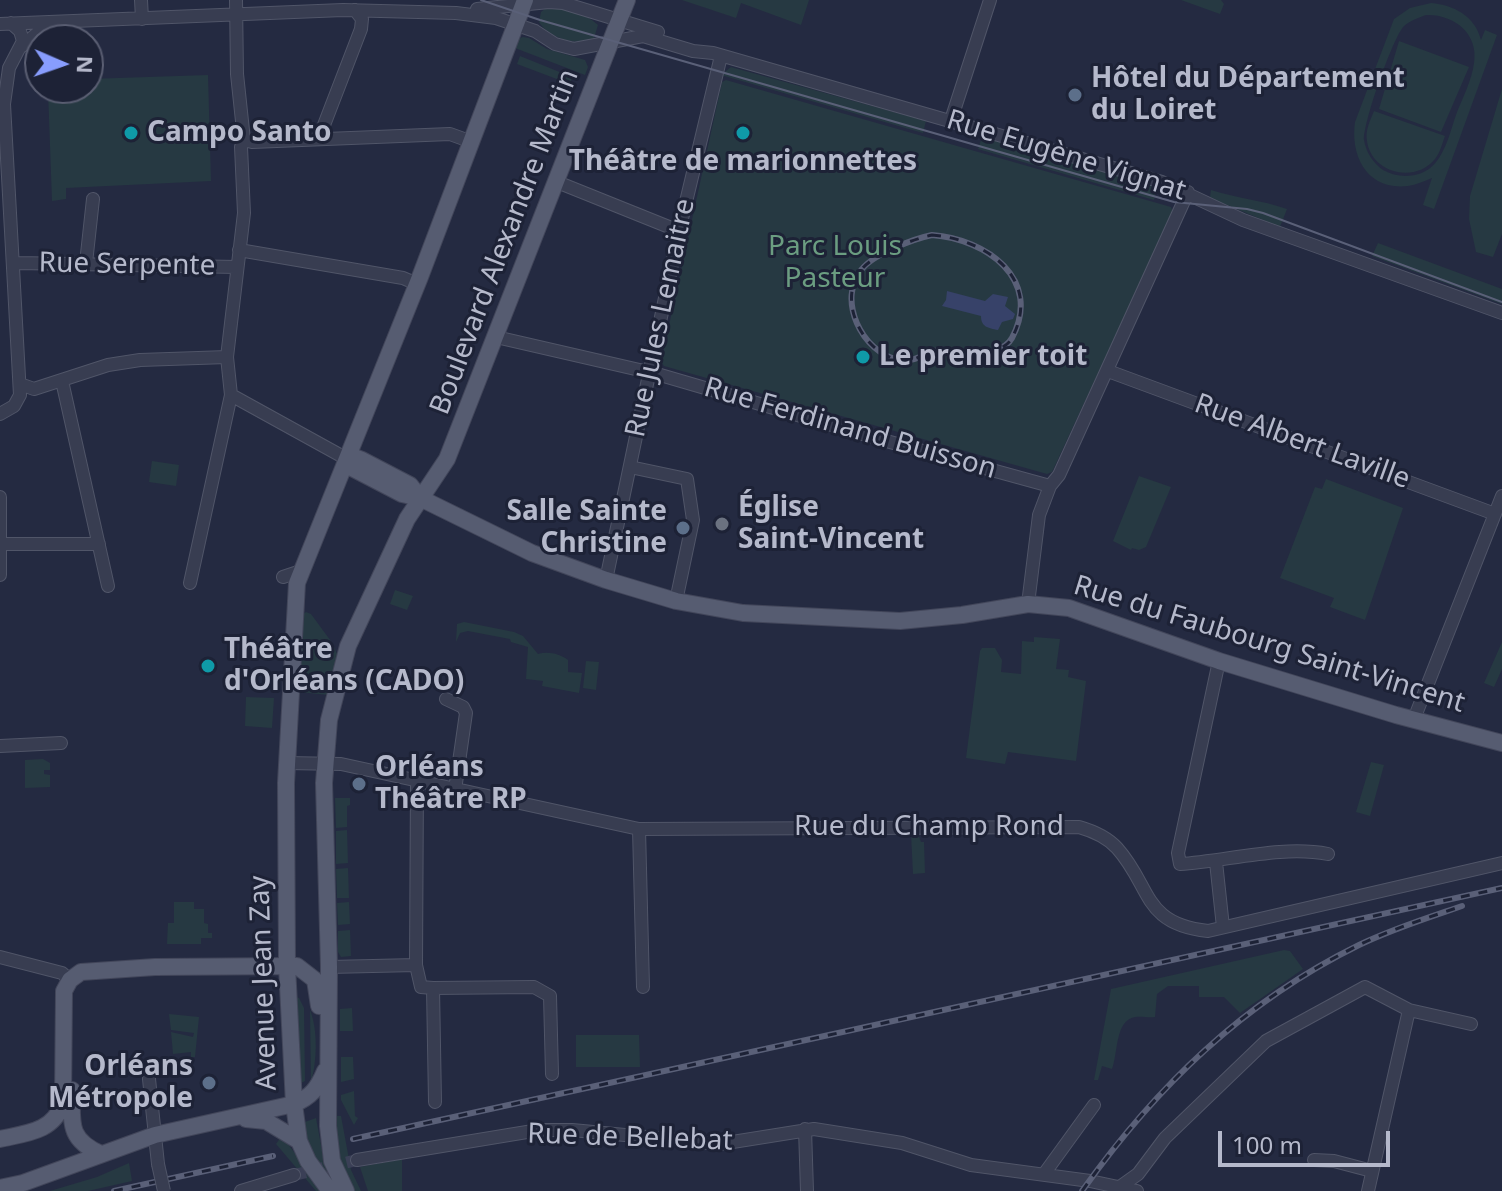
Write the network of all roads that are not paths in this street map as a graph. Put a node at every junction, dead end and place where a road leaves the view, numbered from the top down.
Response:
1 (141, 0) edge
2 (236, 0) edge
3 (990, 0) edge
4 (524, 2) edge
5 (389, 4) edge
6 (625, 13) edge
7 (235, 15) junction
8 (358, 15) junction
9 (142, 19) junction
10 (68, 21) junction
11 (6, 24) edge
12 (516, 25) junction
13 (535, 31) junction
14 (509, 41) junction
15 (610, 44) junction
16 (20, 50) junction
17 (717, 54) junction
18 (0, 57) edge
19 (952, 121) junction
20 (319, 138) junction
21 (472, 142) junction
22 (242, 143) junction
23 (557, 182) junction
24 (1188, 192) junction
25 (93, 199) dead end
26 (679, 231) junction
27 (239, 250) junction
28 (18, 263) dead end
29 (86, 263) junction
30 (237, 267) junction
31 (417, 284) junction
32 (1502, 313) edge
33 (496, 337) junction
34 (227, 357) junction
35 (1108, 371) junction
36 (649, 372) junction
37 (62, 381) junction
38 (20, 384) junction
39 (231, 395) junction
40 (0, 414) edge
41 (347, 459) junction
42 (630, 467) junction
43 (1050, 486) junction
44 (1502, 496) edge
45 (0, 497) edge
46 (420, 498) junction
47 (1495, 514) junction
48 (1, 544) edge
49 (99, 544) junction
50 (301, 571) junction
51 (0, 575) edge
52 (283, 577) dead end
53 (606, 580) junction
54 (190, 583) dead end
55 (108, 586) dead end
56 (676, 601) junction
57 (1028, 604) junction
58 (1219, 661) junction
59 (446, 699) dead end
60 (1414, 719) junction
61 (61, 743) dead end
62 (1502, 743) edge
63 (0, 746) edge
64 (329, 759) junction
65 (287, 763) junction
66 (417, 781) junction
67 (455, 790) junction
68 (639, 829) junction
69 (1328, 854) dead end
70 (1216, 862) junction
71 (1502, 863) edge
72 (1223, 927) junction
73 (0, 957) edge
74 (416, 965) junction
75 (287, 966) junction
76 (329, 967) junction
77 (66, 976) junction
78 (643, 987) dead end
79 (433, 988) junction
80 (323, 998) junction
81 (1409, 1010) junction
82 (1471, 1024) dead end
83 (64, 1053) junction
84 (329, 1062) junction
85 (552, 1074) dead end
86 (149, 1079) dead end
87 (320, 1083) junction
88 (435, 1102) dead end
89 (294, 1104) junction
90 (1094, 1105) dead end
91 (225, 1120) junction
92 (805, 1129) junction
93 (155, 1135) junction
94 (0, 1139) edge
95 (299, 1141) junction
96 (329, 1146) junction
97 (101, 1154) junction
98 (357, 1160) tunnel mouth
99 (1314, 1160) dead end
100 (1372, 1171) junction
101 (1044, 1174) junction
102 (294, 1175) tunnel mouth
103 (0, 1188) edge
104 (1117, 1189) edge
105 (164, 1191) edge
106 (241, 1191) edge
107 (330, 1191) edge
108 (346, 1191) edge
109 (807, 1191) edge
110 (1137, 1191) edge
111 (1368, 1191) edge

1 - 9 street
2 - 7 street
3 - 19 street
4 - 5 street, Rue Eugène Vignat
4 - 6 street, Rue Eugène Vignat
4 - 12 main road
4 - 13 street
5 - 8 street, Rue Eugène Vignat
6 - 15 main road, Boulevard Alexandre Martin
6 - 17 street, Rue Eugène Vignat
7 - 8 street
7 - 9 street
7 - 22 street
8 - 12 street, Rue Eugène Vignat
8 - 14 street
8 - 20 street
9 - 10 street
10 - 11 street
10 - 16 street
11 - 16 street
12 - 13 street, Rue Eugène Vignat
12 - 14 main road
13 - 15 street, Rue Eugène Vignat
14 - 21 main road
15 - 17 street, Rue Eugène Vignat
15 - 23 main road, Boulevard Alexandre Martin
16 - 18 street
16 - 38 street
17 - 19 street, Rue Eugène Vignat
17 - 26 street, Rue Jules Lemaitre
19 - 24 street, Rue Eugène Vignat
20 - 21 street
20 - 22 street
21 - 31 main road
22 - 27 street
23 - 26 street
23 - 33 main road, Boulevard Alexandre Martin
24 - 32 street, Rue Eugène Vignat
24 - 35 street
25 - 29 street
26 - 36 street, Rue Jules Lemaitre
27 - 30 street
27 - 31 street
28 - 29 street, Rue Serpente
29 - 30 street, Rue Serpente
30 - 34 street
31 - 41 main road
33 - 36 street, Rue Ferdinand Buisson
33 - 46 main road, Boulevard Alexandre Martin
34 - 37 street
34 - 39 street
35 - 43 street
35 - 47 street, Rue Albert Laville
36 - 42 street, Rue Jules Lemaitre
36 - 43 street, Rue Ferdinand Buisson
37 - 38 street
37 - 49 street
38 - 40 street
39 - 41 street
39 - 54 street
41 - 46 main road, Rue du Faubourg Saint-Vincent
41 - 50 main road, Avenue Jean Zay
42 - 53 street, Rue Jules Lemaitre
42 - 56 street
43 - 57 street
44 - 47 street
45 - 48 street
46 - 53 main road, Rue du Faubourg Saint-Vincent
46 - 64 main road, Boulevard Alexandre Martin
47 - 60 street
48 - 49 street
48 - 51 street
49 - 55 street
50 - 52 street
50 - 65 main road, Avenue Jean Zay
53 - 56 main road, Rue du Faubourg Saint-Vincent
56 - 57 main road, Rue du Faubourg Saint-Vincent
57 - 58 main road, Rue du Faubourg Saint-Vincent
58 - 60 main road, Rue du Faubourg Saint-Vincent
58 - 70 street
59 - 67 street
60 - 62 main road, Rue du Faubourg Saint-Vincent
61 - 63 street
64 - 65 street, Rue du Champ Rond
64 - 66 street, Rue du Champ Rond
64 - 76 main road
65 - 75 main road, Avenue Jean Zay
66 - 67 street, Rue du Champ Rond
66 - 74 street
67 - 68 street, Rue du Champ Rond
68 - 72 street, Rue du Champ Rond
68 - 78 street
69 - 70 street
70 - 72 street
71 - 72 street, Rue du Champ Rond
73 - 77 street
74 - 76 street
74 - 79 street
75 - 77 main road
75 - 80 main road
75 - 89 main road, Avenue Jean Zay
76 - 80 main road
77 - 83 main road
79 - 85 street
79 - 88 street
80 - 84 main road
80 - 87 main road
81 - 82 street
81 - 100 street
81 - 104 street
83 - 94 main road
83 - 97 main road
84 - 87 main road
84 - 96 main road
86 - 93 street
87 - 89 main road
87 - 96 main road
89 - 91 main road
89 - 95 main road, Avenue Jean Zay
90 - 101 street
91 - 93 main road
91 - 95 main road
92 - 98 street, Rue de Bellebat
92 - 101 street, Rue de Bellebat
92 - 109 street
93 - 97 main road
93 - 105 street, bridge
95 - 107 main road, Avenue Jean Zay
96 - 108 main road
97 - 103 main road
99 - 100 street
100 - 111 street
101 - 104 street, Rue de Bellebat
102 - 106 street
104 - 110 street, Rue de Bellebat

